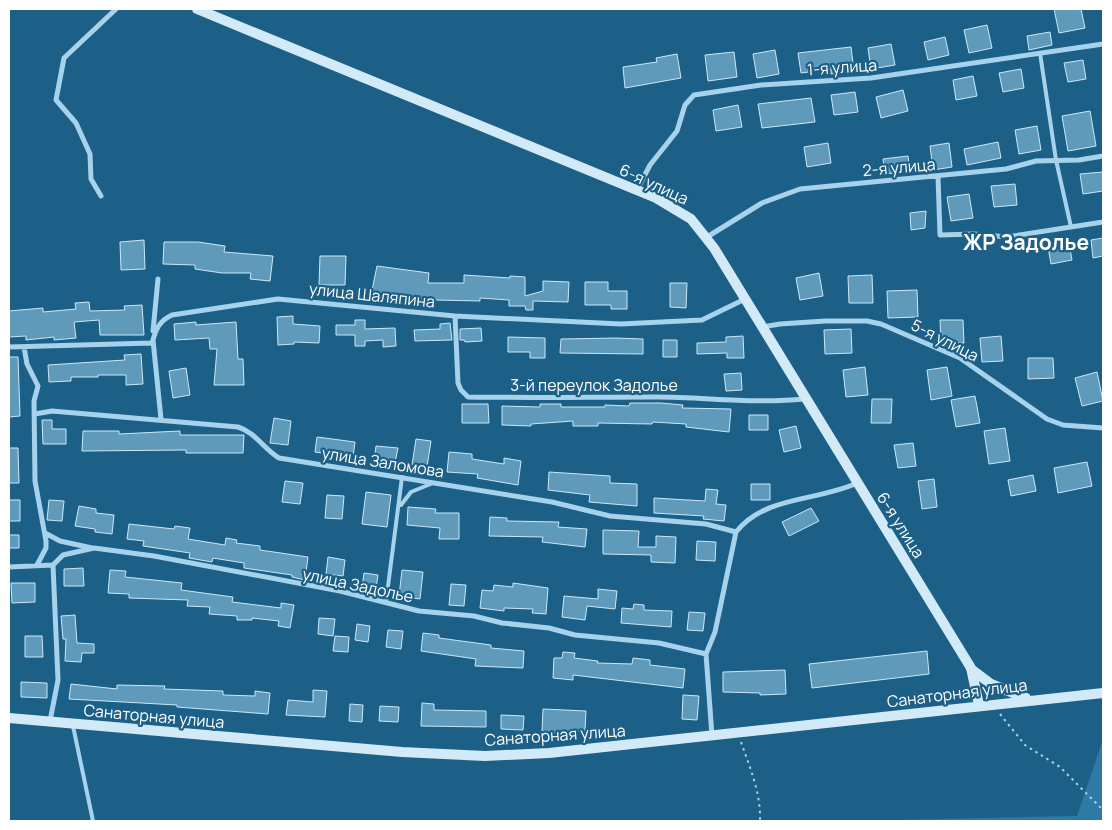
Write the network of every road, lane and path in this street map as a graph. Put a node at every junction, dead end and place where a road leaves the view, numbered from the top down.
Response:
1 (116, 9) edge
2 (197, 9) edge
3 (1103, 44) edge
4 (1040, 53) junction
5 (1103, 156) edge
6 (1056, 160) junction
7 (938, 176) junction
8 (637, 191) junction
9 (102, 196) dead end
10 (1103, 222) edge
11 (1072, 227) junction
12 (707, 237) junction
13 (158, 279) dead end
14 (745, 299) junction
15 (455, 316) junction
16 (761, 327) junction
17 (152, 342) junction
18 (9, 347) edge
19 (24, 347) junction
20 (804, 399) junction
21 (35, 414) junction
22 (161, 419) junction
23 (1103, 428) edge
24 (402, 477) junction
25 (435, 482) junction
26 (857, 484) junction
27 (400, 509) junction
28 (736, 532) junction
29 (45, 533) junction
30 (94, 548) junction
31 (37, 565) junction
32 (53, 565) junction
33 (9, 567) edge
34 (386, 602) junction
35 (706, 654) junction
36 (971, 668) junction
37 (1103, 692) edge
38 (1029, 699) junction
39 (992, 704) junction
40 (979, 706) junction
41 (9, 718) edge
42 (50, 721) junction
43 (73, 724) junction
44 (738, 733) junction
45 (712, 736) junction
46 (1103, 810) edge
47 (94, 821) edge
48 (760, 821) edge

1 - 9 street
2 - 8 street, 6-я улица
3 - 4 street, 1-я улица
4 - 6 lane
4 - 8 street, 1-я улица
5 - 6 street, 2-я улица
6 - 7 street, 2-я улица
6 - 11 lane
7 - 11 street
7 - 12 street, 2-я улица
8 - 12 street, 6-я улица
10 - 11 street
12 - 14 street, 6-я улица
13 - 17 street
14 - 15 street, улица Шаляпина
14 - 16 street, 6-я улица
15 - 17 street, улица Шаляпина
15 - 20 street, 3-й переулок Задолье
16 - 20 street, 6-я улица
16 - 23 street, 5-я улица
17 - 19 street
17 - 22 street
18 - 19 street
19 - 21 street
20 - 26 street, 6-я улица
21 - 22 street, улица Заломова
21 - 29 street
22 - 24 street, улица Заломова
24 - 25 street, улица Заломова
24 - 27 lane
25 - 27 lane
25 - 28 street, улица Заломова
26 - 28 street
26 - 36 street, 6-я улица
27 - 34 lane
28 - 35 street
29 - 30 street
29 - 31 street
30 - 32 street, улица Задолье
30 - 34 street, улица Задолье
31 - 32 street
31 - 33 street
32 - 42 street
34 - 35 street, улица Задолье
35 - 45 street
36 - 38 street
36 - 40 street
37 - 38 street, Санаторная улица
38 - 39 street, Санаторная улица
39 - 40 street, Санаторная улица
39 - 46 path
40 - 44 street, Санаторная улица
41 - 42 street, Санаторная улица
42 - 43 street, Санаторная улица
43 - 45 street, Санаторная улица
43 - 47 lane
44 - 45 street, Санаторная улица
44 - 48 path

